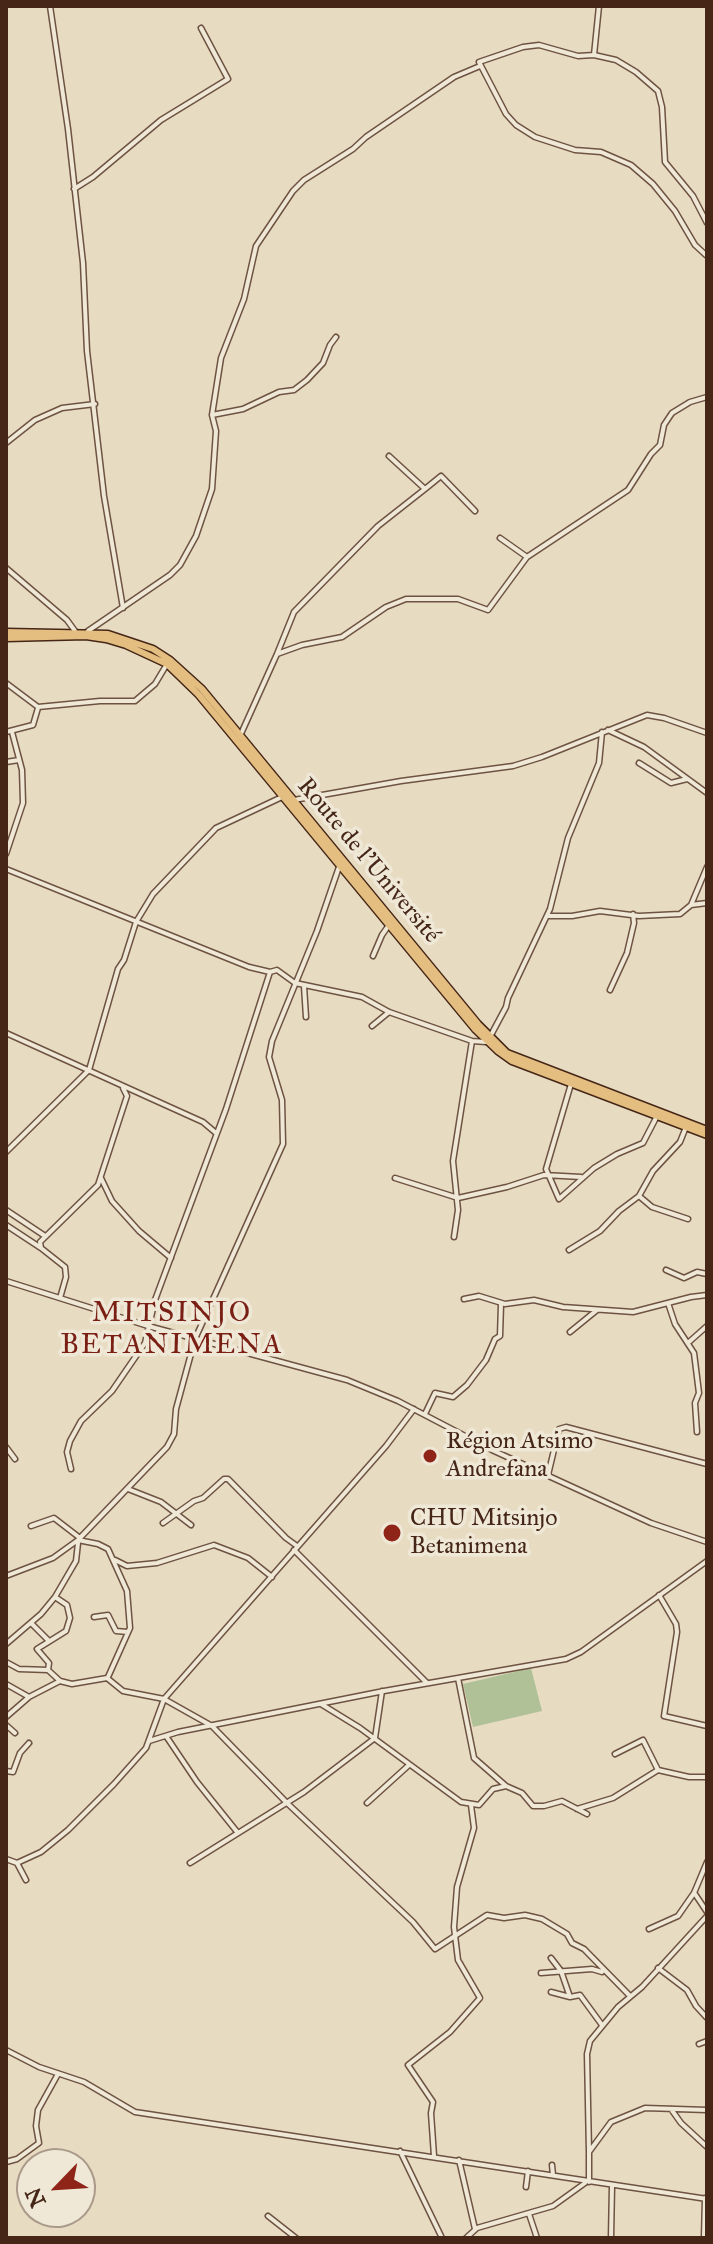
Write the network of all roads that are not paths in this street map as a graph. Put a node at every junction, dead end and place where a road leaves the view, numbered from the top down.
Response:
1 (599, 6) edge
2 (52, 7) edge
3 (201, 28) dead end
4 (594, 55) junction
5 (480, 66) junction
6 (74, 189) junction
7 (707, 223) edge
8 (707, 256) edge
9 (336, 337) dead end
10 (707, 397) edge
11 (95, 404) junction
12 (212, 415) junction
13 (6, 443) edge
14 (389, 456) dead end
15 (425, 489) junction
16 (475, 511) dead end
17 (500, 538) dead end
18 (527, 557) junction
19 (6, 568) edge
20 (123, 608) junction
21 (75, 631) junction
22 (88, 631) junction
23 (6, 635) edge
24 (277, 654) junction
25 (167, 664) junction
26 (6, 683) edge
27 (38, 707) junction
28 (604, 731) junction
29 (9, 732) edge
30 (707, 733) edge
31 (240, 736) junction
32 (19, 760) junction
33 (6, 762) edge
34 (639, 763) dead end
35 (687, 779) junction
36 (707, 793) edge
37 (284, 796) junction
38 (294, 800) junction
39 (6, 854) edge
40 (340, 865) junction
41 (707, 867) edge
42 (6, 869) edge
43 (707, 903) edge
44 (691, 905) junction
45 (633, 914) junction
46 (547, 916) junction
47 (136, 922) junction
48 (389, 925) junction
49 (373, 956) dead end
50 (270, 972) junction
51 (295, 983) junction
52 (304, 986) junction
53 (610, 990) dead end
54 (461, 1006) junction
55 (389, 1012) junction
56 (306, 1017) dead end
57 (372, 1026) dead end
58 (6, 1033) edge
59 (488, 1039) junction
60 (472, 1041) junction
61 (89, 1070) junction
62 (571, 1084) junction
63 (123, 1088) junction
64 (657, 1116) junction
65 (686, 1127) junction
66 (216, 1133) junction
67 (707, 1133) edge
68 (6, 1152) edge
69 (548, 1175) junction
70 (583, 1177) junction
71 (101, 1178) junction
72 (395, 1178) dead end
73 (639, 1196) junction
74 (458, 1198) junction
75 (6, 1210) edge
76 (688, 1219) dead end
77 (6, 1225) edge
78 (45, 1236) junction
79 (454, 1237) dead end
80 (41, 1248) junction
81 (569, 1250) dead end
82 (171, 1258) junction
83 (707, 1266) edge
84 (666, 1270) dead end
85 (704, 1273) edge
86 (6, 1281) edge
87 (707, 1295) edge
88 (60, 1298) junction
89 (464, 1299) dead end
90 (668, 1303) junction
91 (501, 1304) junction
92 (597, 1310) junction
93 (148, 1326) junction
94 (707, 1326) edge
95 (570, 1332) dead end
96 (195, 1339) junction
97 (689, 1342) junction
98 (414, 1409) junction
99 (425, 1414) junction
100 (697, 1432) dead end
101 (6, 1447) edge
102 (15, 1459) dead end
103 (707, 1464) edge
104 (71, 1469) dead end
105 (548, 1475) junction
106 (128, 1489) junction
107 (178, 1514) junction
108 (163, 1523) dead end
109 (191, 1525) dead end
110 (31, 1526) dead end
111 (79, 1539) junction
112 (707, 1542) edge
113 (296, 1548) junction
114 (115, 1560) junction
115 (707, 1561) edge
116 (6, 1576) edge
117 (272, 1577) junction
118 (659, 1595) junction
119 (55, 1597) junction
120 (94, 1617) dead end
121 (31, 1623) junction
122 (128, 1632) junction
123 (49, 1641) junction
124 (6, 1644) edge
125 (6, 1662) edge
126 (48, 1670) junction
127 (107, 1678) junction
128 (458, 1678) junction
129 (60, 1681) junction
130 (427, 1683) junction
131 (6, 1684) edge
132 (382, 1691) junction
133 (29, 1697) junction
134 (164, 1699) junction
135 (321, 1704) junction
136 (6, 1717) edge
137 (6, 1725) edge
138 (212, 1726) junction
139 (707, 1726) edge
140 (15, 1733) dead end
141 (166, 1736) junction
142 (375, 1738) junction
143 (149, 1741) junction
144 (29, 1743) dead end
145 (615, 1754) dead end
146 (409, 1765) junction
147 (658, 1770) junction
148 (6, 1771) edge
149 (707, 1777) edge
150 (506, 1786) junction
151 (287, 1803) junction
152 (367, 1803) dead end
153 (471, 1805) junction
154 (575, 1809) junction
155 (587, 1814) dead end
156 (239, 1833) junction
157 (6, 1859) edge
158 (707, 1862) edge
159 (17, 1863) junction
160 (190, 1863) dead end
161 (26, 1880) dead end
162 (694, 1893) junction
163 (707, 1914) edge
164 (649, 1929) dead end
165 (456, 1934) junction
166 (551, 1958) dead end
167 (658, 1968) junction
168 (561, 1971) junction
169 (604, 1972) junction
170 (541, 1973) dead end
171 (551, 1992) dead end
172 (630, 1996) junction
173 (570, 1997) junction
174 (707, 2018) edge
175 (602, 2025) junction
176 (707, 2041) edge
177 (699, 2044) dead end
178 (6, 2050) edge
179 (58, 2073) junction
180 (671, 2109) junction
181 (707, 2110) edge
182 (707, 2147) edge
183 (400, 2151) junction
184 (589, 2152) junction
185 (434, 2156) junction
186 (459, 2160) junction
187 (6, 2162) edge
188 (552, 2165) dead end
189 (528, 2171) junction
190 (553, 2175) junction
191 (588, 2182) junction
192 (612, 2186) junction
193 (526, 2187) dead end
194 (706, 2198) edge
195 (529, 2214) junction
196 (268, 2216) dead end
197 (475, 2229) junction
198 (296, 2238) edge
199 (442, 2238) edge
200 (466, 2238) edge
201 (537, 2238) edge
202 (611, 2238) edge
203 (704, 2238) edge

1 - 4 street
2 - 6 street
3 - 6 street
4 - 5 street
4 - 7 street
5 - 8 street
5 - 12 street
6 - 11 street
9 - 12 street
10 - 18 street
11 - 13 street
11 - 20 street
12 - 20 street
14 - 15 street
15 - 16 street
15 - 24 street
17 - 18 street
18 - 24 street
19 - 21 street
20 - 22 street
21 - 22 main road, Route de l'Université
21 - 23 main road, Route de l'Université
22 - 31 main road, Route de l'Université
23 - 25 main road, Route de l'Université
24 - 31 street
25 - 27 street
25 - 37 main road, Route de l'Université
26 - 27 street
27 - 29 street
28 - 30 street
28 - 35 street
28 - 38 street
28 - 46 street
29 - 32 street
31 - 38 main road, Route de l'Université
32 - 33 street
32 - 39 street
34 - 35 street
35 - 36 street
37 - 40 main road, Route de l'Université
37 - 47 street
38 - 54 main road, Route de l'Université
40 - 48 main road, Route de l'Université
40 - 51 street
41 - 44 street
42 - 47 street
43 - 44 street
44 - 45 street
45 - 46 street
45 - 53 street
46 - 59 street
47 - 50 street
47 - 61 street
48 - 49 street
48 - 54 main road, Route de l'Université
50 - 51 street
50 - 66 street
51 - 52 street
51 - 96 street
52 - 55 street
52 - 56 street
54 - 59 main road, Route de l'Université
55 - 57 street
55 - 60 street
58 - 61 street
59 - 60 street
59 - 62 main road, Route de l'Université
59 - 67 main road, Route de l'Université
60 - 74 street
61 - 63 street
61 - 68 street
62 - 64 main road, Route de l'Université
62 - 69 street
63 - 66 street
63 - 71 street
64 - 65 main road, Route de l'Université
64 - 70 street
65 - 67 main road, Route de l'Université
65 - 73 street
66 - 82 street
69 - 70 street
69 - 70 street
69 - 74 street
71 - 78 street
71 - 82 street
72 - 74 street
73 - 76 street
73 - 81 street
74 - 79 street
75 - 78 street
77 - 80 street
78 - 80 street
80 - 88 street
82 - 93 street
83 - 85 street
84 - 85 street
86 - 88 street
87 - 90 street
88 - 93 street
89 - 91 street
90 - 92 street
90 - 97 street
91 - 92 street
91 - 99 street
92 - 95 street
93 - 96 street
93 - 104 street
94 - 97 street
96 - 98 street
96 - 106 street
97 - 100 street
98 - 99 street
98 - 113 street
99 - 105 street
101 - 102 street
103 - 105 street
105 - 112 street
106 - 107 street
106 - 111 street
107 - 108 street
107 - 109 street
107 - 113 street
110 - 111 street
111 - 114 street
111 - 116 street
111 - 119 street
113 - 117 street
113 - 130 street
114 - 117 street
114 - 122 street
115 - 118 street
117 - 134 street
118 - 128 street
118 - 139 street
119 - 121 street
119 - 123 street
120 - 122 street
121 - 123 street
121 - 124 street
122 - 127 street
123 - 126 street
125 - 126 street
126 - 129 street
127 - 129 street
127 - 134 street
128 - 130 street
128 - 150 street
129 - 133 street
130 - 132 street
131 - 133 street
132 - 135 street
132 - 142 street
133 - 136 street
134 - 138 street
134 - 143 street
135 - 138 street
135 - 142 street
137 - 140 street
138 - 141 street
138 - 151 street
141 - 143 street
141 - 156 street
142 - 146 street
142 - 151 street
143 - 159 street
144 - 148 street
145 - 147 street
146 - 152 street
146 - 153 street
147 - 149 street
147 - 154 street
150 - 153 street
150 - 154 street
151 - 156 street
151 - 165 street
153 - 165 street
154 - 155 street
156 - 160 street
157 - 159 street
158 - 162 street
159 - 161 street
162 - 163 street
162 - 164 street
163 - 167 street
165 - 169 street
165 - 185 street
166 - 168 street
167 - 172 street
167 - 174 street
168 - 169 street
168 - 170 street
168 - 173 street
169 - 172 street
171 - 173 street
172 - 175 street
173 - 175 street
175 - 184 street
176 - 177 street
178 - 179 street
179 - 183 street
179 - 187 street
180 - 181 street
180 - 182 street
180 - 184 street
183 - 185 street
183 - 199 street
184 - 191 street
185 - 186 street
186 - 189 street
186 - 197 street
188 - 190 street
189 - 190 street
189 - 193 street
190 - 191 street
191 - 192 street
191 - 195 street
192 - 194 street
192 - 202 street
194 - 203 street
195 - 197 street
195 - 201 street
196 - 198 street
197 - 200 street

